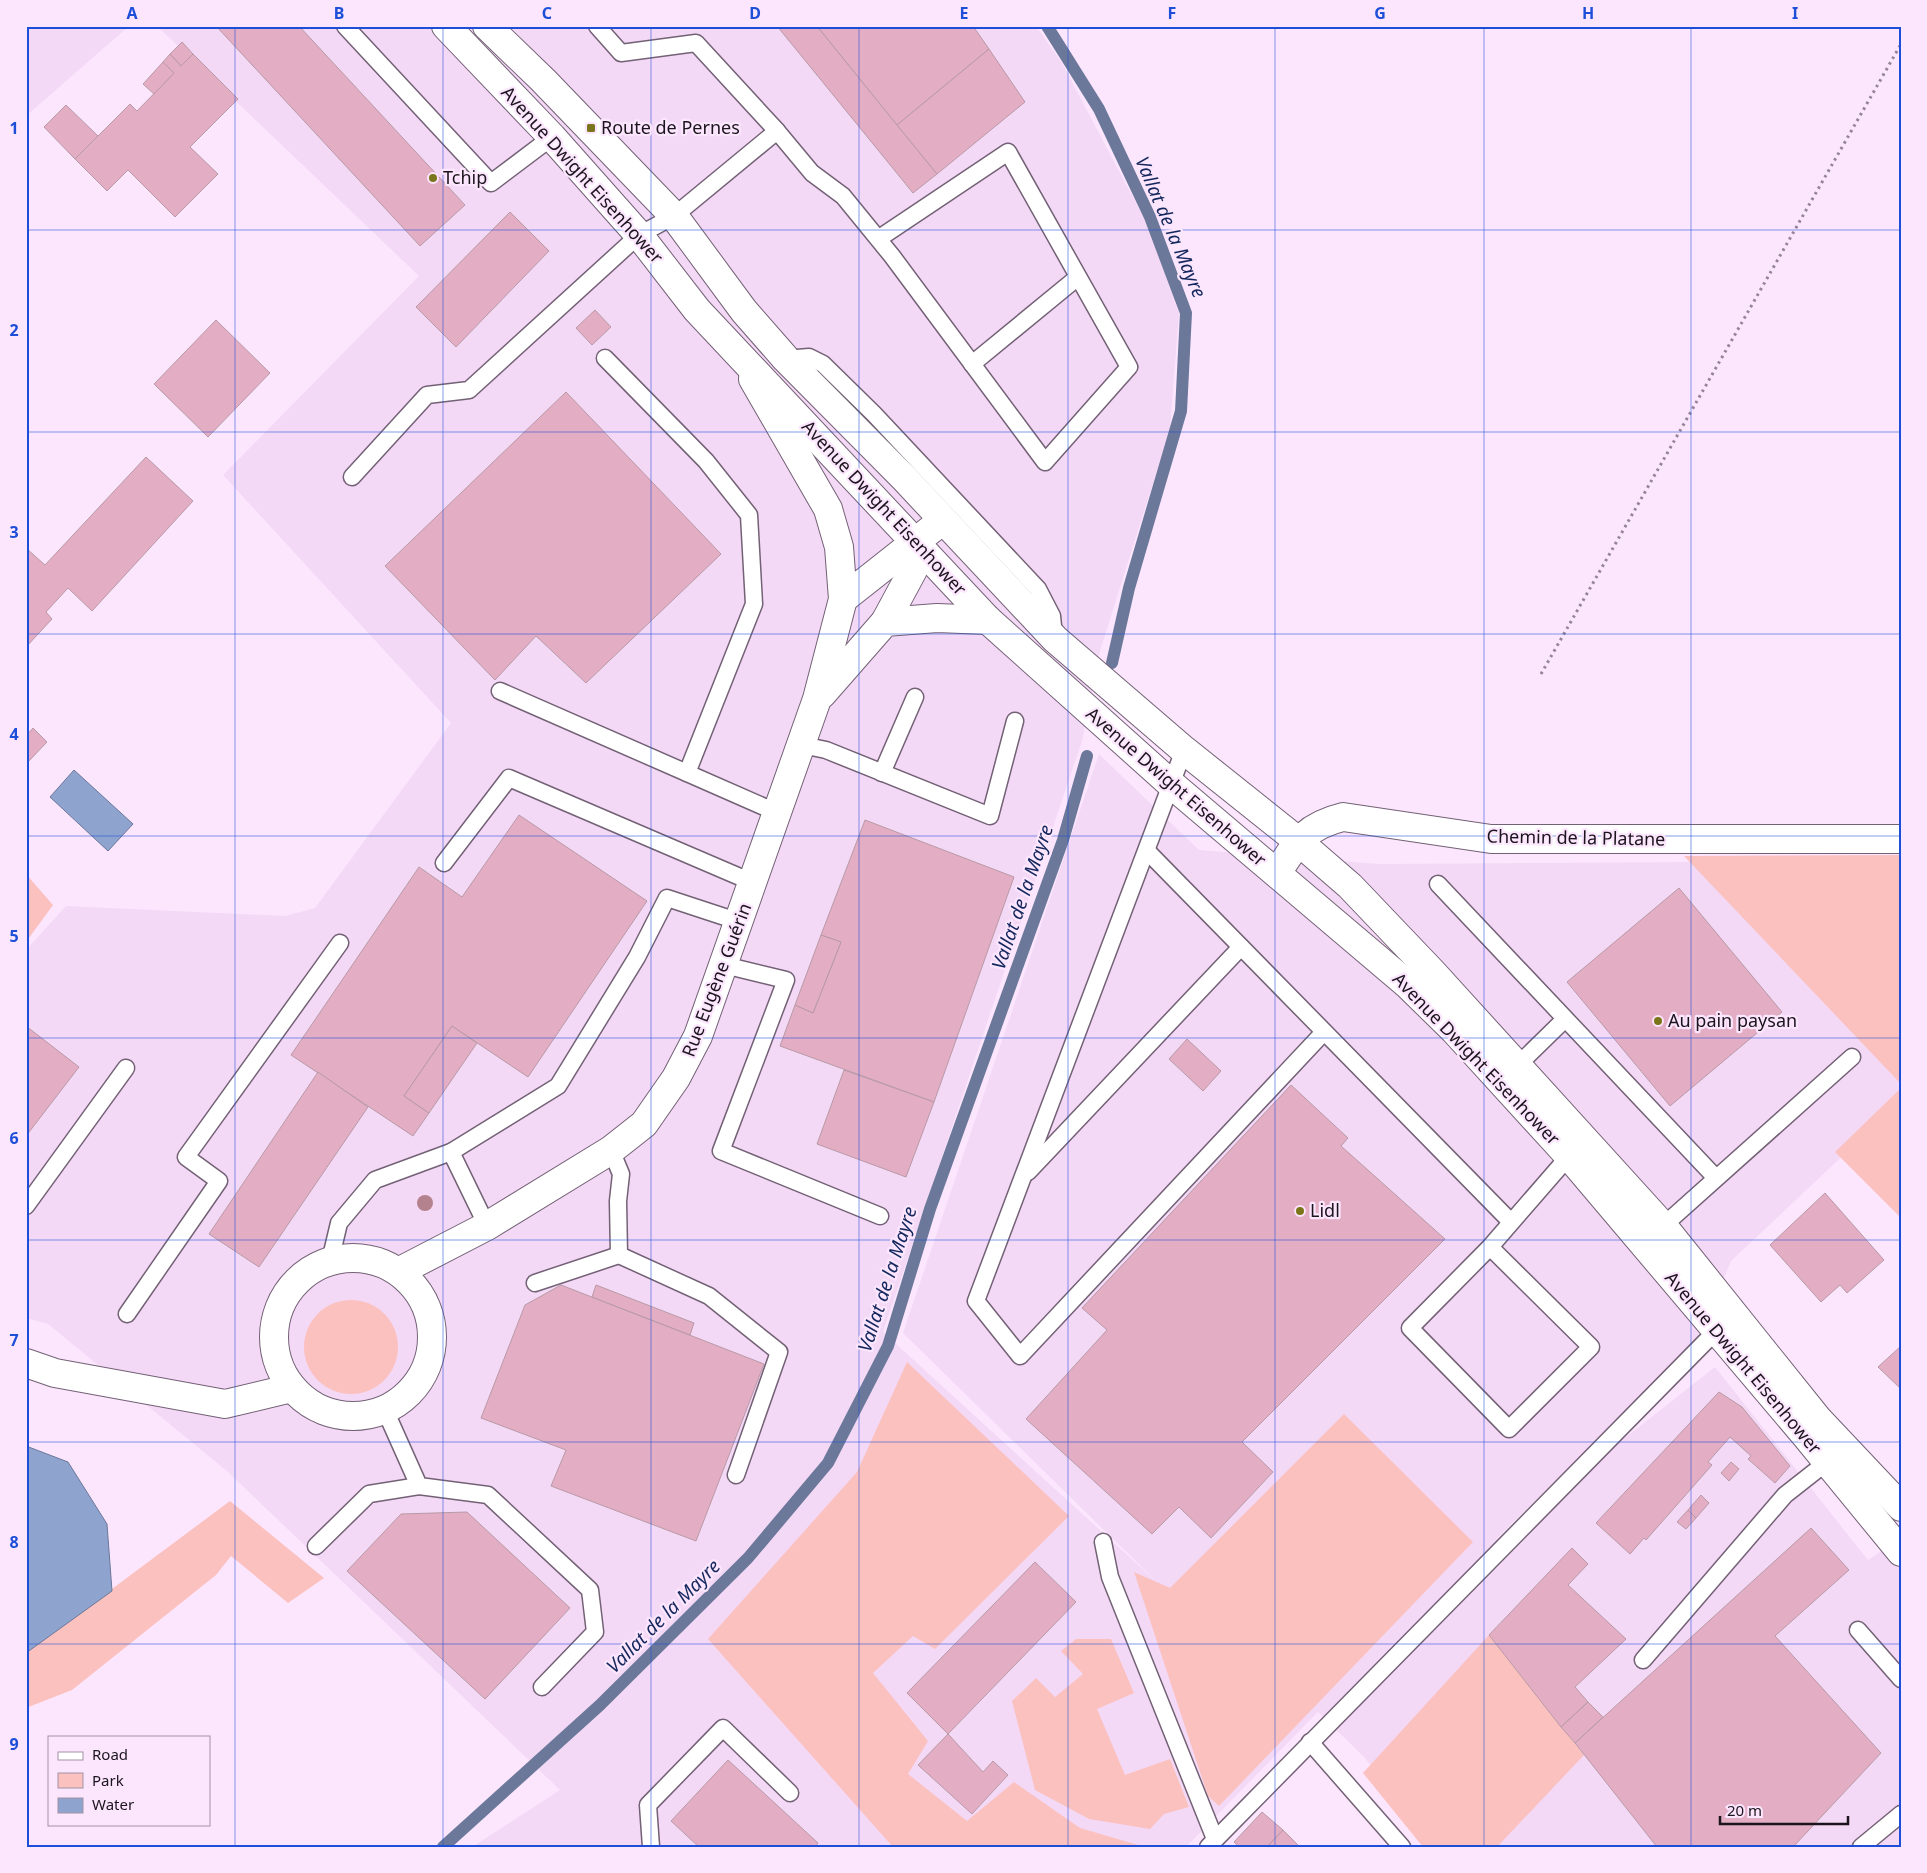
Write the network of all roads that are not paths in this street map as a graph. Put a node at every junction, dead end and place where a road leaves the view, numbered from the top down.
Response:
1 (345, 26) edge
2 (446, 26) edge
3 (487, 26) edge
4 (597, 26) edge
5 (777, 131) junction
6 (552, 136) junction
7 (674, 216) junction
8 (639, 235) junction
9 (878, 239) junction
10 (1078, 277) junction
11 (738, 354) junction
12 (605, 358) dead end
13 (786, 359) junction
14 (972, 364) junction
15 (352, 476) dead end
16 (943, 520) junction
17 (916, 542) junction
18 (843, 598) junction
19 (988, 620) junction
20 (885, 622) junction
21 (1054, 639) junction
22 (500, 692) dead end
23 (916, 697) dead end
24 (817, 699) junction
25 (1015, 721) dead end
26 (802, 745) junction
27 (1184, 750) junction
28 (688, 773) junction
29 (882, 773) junction
30 (1171, 784) junction
31 (778, 813) junction
32 (1901, 839) edge
33 (1298, 841) junction
34 (1148, 850) junction
35 (444, 863) dead end
36 (1278, 873) junction
37 (754, 883) junction
38 (1438, 884) dead end
39 (740, 922) junction
40 (340, 944) dead end
41 (1241, 947) junction
42 (724, 965) junction
43 (1565, 1019) junction
44 (1324, 1032) junction
45 (1852, 1057) dead end
46 (1518, 1065) junction
47 (126, 1068) dead end
48 (611, 1150) junction
49 (451, 1152) junction
50 (1568, 1156) junction
51 (1022, 1178) junction
52 (1716, 1178) junction
53 (26, 1206) edge
54 (880, 1216) dead end
55 (1511, 1222) junction
56 (487, 1226) junction
57 (1663, 1226) junction
58 (1490, 1247) junction
59 (620, 1255) junction
60 (330, 1261) junction
61 (400, 1271) junction
62 (535, 1283) dead end
63 (127, 1314) dead end
64 (1716, 1331) junction
65 (26, 1363) edge
66 (292, 1388) junction
67 (385, 1410) junction
68 (1827, 1462) junction
69 (736, 1475) dead end
70 (419, 1486) junction
71 (1901, 1507) edge
72 (1103, 1542) dead end
73 (316, 1546) dead end
74 (1901, 1552) edge
75 (1858, 1630) dead end
76 (1643, 1660) dead end
77 (1901, 1680) edge
78 (542, 1686) dead end
79 (1310, 1742) junction
80 (790, 1793) dead end
81 (1901, 1814) edge
82 (1211, 1843) edge
83 (651, 1847) edge
84 (1402, 1847) edge
85 (1861, 1847) edge

1 - 6 lane
2 - 6 main road, Avenue Dwight Eisenhower
3 - 7 main road, Avenue Dwight Eisenhower
4 - 5 lane
5 - 7 lane
5 - 9 lane
6 - 8 main road, Avenue Dwight Eisenhower
7 - 8 lane
7 - 13 main road, Avenue Dwight Eisenhower
8 - 11 main road, Avenue Dwight Eisenhower
8 - 15 lane
9 - 10 lane
9 - 14 lane
10 - 14 lane
10 - 14 lane
11 - 17 main road, Avenue Dwight Eisenhower
11 - 18 main road, Rue Eugène Guérin
12 - 28 lane
13 - 16 main road, Avenue Dwight Eisenhower
13 - 21 lane
16 - 17 main road
16 - 21 main road, Avenue Dwight Eisenhower
17 - 18 main road
17 - 19 main road, Avenue Dwight Eisenhower
17 - 20 main road, Rue Eugène Guérin
18 - 24 main road, Rue Eugène Guérin
19 - 20 main road
19 - 30 main road, Avenue Dwight Eisenhower
20 - 24 main road, Rue Eugène Guérin
21 - 27 main road, Avenue Dwight Eisenhower
22 - 28 lane
23 - 29 lane
24 - 26 main road, Rue Eugène Guérin
25 - 29 lane
26 - 29 lane
26 - 31 main road, Rue Eugène Guérin
27 - 30 lane
27 - 33 main road, Avenue Dwight Eisenhower
28 - 31 lane
30 - 34 lane
30 - 36 main road, Avenue Dwight Eisenhower
31 - 37 main road, Rue Eugène Guérin
32 - 33 main road, Chemin de la Platane
33 - 36 main road, Chemin de la Platane
33 - 46 main road, Avenue Dwight Eisenhower
34 - 41 lane
34 - 51 lane
35 - 37 lane
36 - 50 main road, Avenue Dwight Eisenhower
37 - 39 main road, Rue Eugène Guérin
38 - 43 lane
39 - 42 main road, Rue Eugène Guérin
39 - 49 lane
40 - 63 lane
41 - 44 lane
41 - 51 lane
42 - 48 main road, Rue Eugène Guérin
42 - 54 lane
43 - 46 lane
43 - 52 lane
44 - 51 lane
44 - 55 lane
45 - 52 lane
46 - 57 main road, Avenue Dwight Eisenhower
47 - 53 lane
48 - 56 main road, Rue Eugène Guérin
48 - 59 lane
49 - 56 lane
49 - 60 lane
50 - 55 lane
50 - 64 main road, Avenue Dwight Eisenhower
52 - 57 lane
55 - 58 lane
56 - 61 main road, Rue Eugène Guérin
57 - 71 main road, Avenue Dwight Eisenhower
58 - 58 lane
59 - 62 lane
59 - 69 lane
60 - 61 main road
60 - 66 main road
61 - 67 main road
64 - 68 main road, Avenue Dwight Eisenhower
64 - 79 lane
65 - 66 main road
66 - 67 main road
67 - 70 lane
68 - 74 main road, Avenue Dwight Eisenhower
68 - 76 lane
70 - 73 lane
70 - 78 lane
72 - 82 lane
75 - 77 lane
79 - 82 lane
79 - 84 lane
80 - 83 lane
81 - 85 lane

